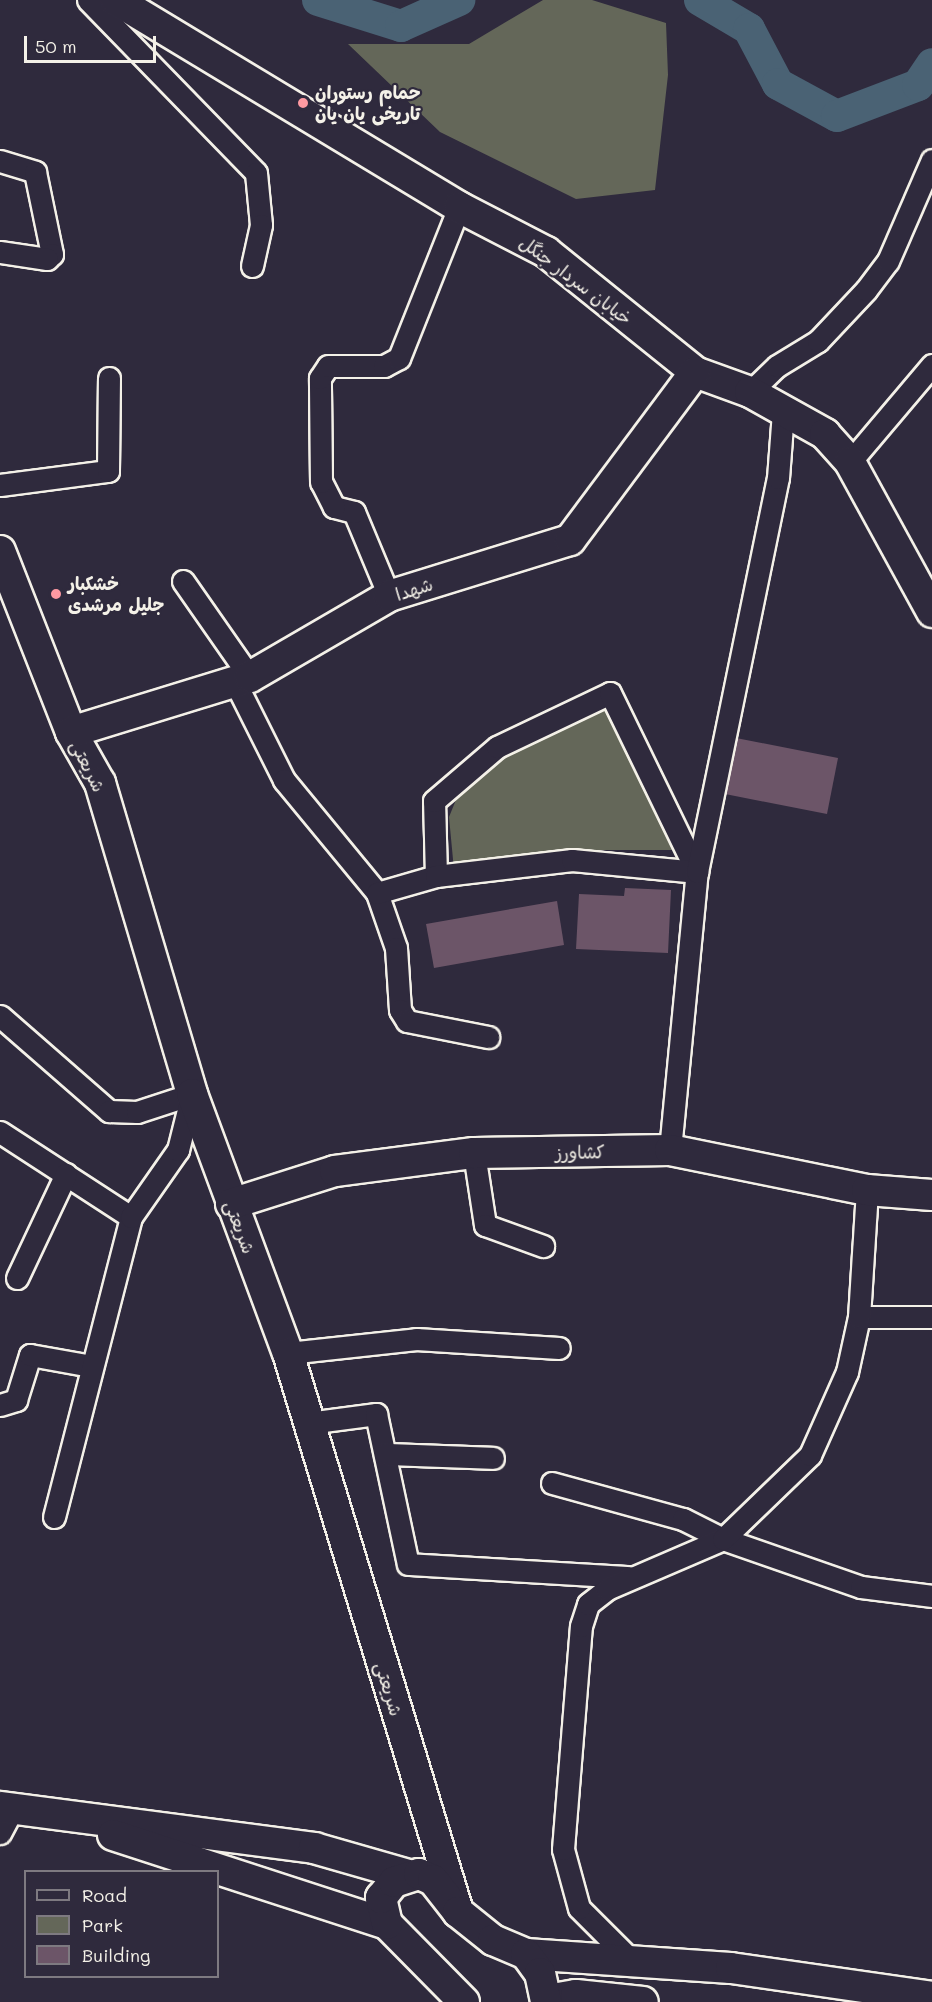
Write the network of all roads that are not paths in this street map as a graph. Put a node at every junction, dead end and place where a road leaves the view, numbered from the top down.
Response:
1 (88, 0) edge
2 (116, 0) edge
3 (932, 160) edge
4 (0, 161) edge
5 (459, 207) junction
6 (0, 252) edge
7 (252, 266) dead end
8 (932, 365) edge
9 (695, 372) junction
10 (109, 378) dead end
11 (750, 392) junction
12 (783, 412) junction
13 (850, 462) junction
14 (0, 485) edge
15 (0, 551) edge
16 (183, 581) dead end
17 (928, 592) edge
18 (389, 597) junction
19 (242, 680) junction
20 (71, 732) junction
21 (697, 872) junction
22 (436, 876) junction
23 (377, 893) junction
24 (0, 1016) edge
25 (489, 1037) dead end
26 (192, 1094) junction
27 (3, 1141) edge
28 (670, 1150) junction
29 (474, 1153) junction
30 (66, 1174) junction
31 (867, 1190) junction
32 (932, 1195) edge
33 (231, 1204) junction
34 (131, 1217) junction
35 (543, 1246) dead end
36 (17, 1278) dead end
37 (859, 1317) junction
38 (932, 1317) edge
39 (559, 1348) dead end
40 (288, 1353) junction
41 (92, 1366) junction
42 (0, 1405) edge
43 (308, 1423) junction
44 (386, 1454) junction
45 (493, 1458) dead end
46 (552, 1483) dead end
47 (54, 1517) dead end
48 (723, 1539) junction
49 (630, 1577) junction
50 (932, 1596) edge
51 (42, 1812) junction
52 (4, 1817) edge
53 (408, 1875) junction
54 (458, 1912) junction
55 (387, 1924) junction
56 (526, 1953) junction
57 (630, 1959) junction
58 (932, 1997) edge
59 (546, 2001) edge
60 (464, 2002) edge
61 (643, 2002) edge

1 - 7 street
2 - 5 street, خیابان سردار جنگل
3 - 11 street
4 - 6 street
5 - 9 street, خیابان سردار جنگل
5 - 18 street
8 - 13 street
9 - 11 street, خیابان سردار جنگل
9 - 18 street, شهدا
10 - 14 street
11 - 12 street, خیابان سردار جنگل
12 - 13 street, خیابان سردار جنگل
12 - 21 street
13 - 17 street, خیابان سردار جنگل
15 - 20 street, شریعتی
16 - 19 street
18 - 19 street, شهدا
19 - 20 street, شهدا
19 - 23 street
20 - 26 street, شریعتی
21 - 22 street
21 - 22 street
21 - 28 street
22 - 23 street
23 - 25 street
24 - 26 street
26 - 33 street, شریعتی
26 - 34 street
27 - 30 street
28 - 29 street, کشاورز
28 - 31 street, کشاورز
29 - 33 street, کشاورز
29 - 35 street
30 - 34 street
30 - 36 street
31 - 32 street, کشاورز
31 - 37 street
33 - 40 street, شریعتی
34 - 41 street
37 - 38 street
37 - 48 street
39 - 40 street
40 - 43 street, شریعتی
41 - 42 street
41 - 47 street
43 - 44 street
43 - 54 street, شریعتی
44 - 45 street
44 - 49 street
46 - 48 street
48 - 49 street
48 - 50 street
49 - 57 street
51 - 52 street
51 - 53 street
51 - 55 street
53 - 54 street
53 - 55 street
54 - 56 street
55 - 60 street
56 - 57 street
56 - 59 street
57 - 58 street
59 - 61 street

